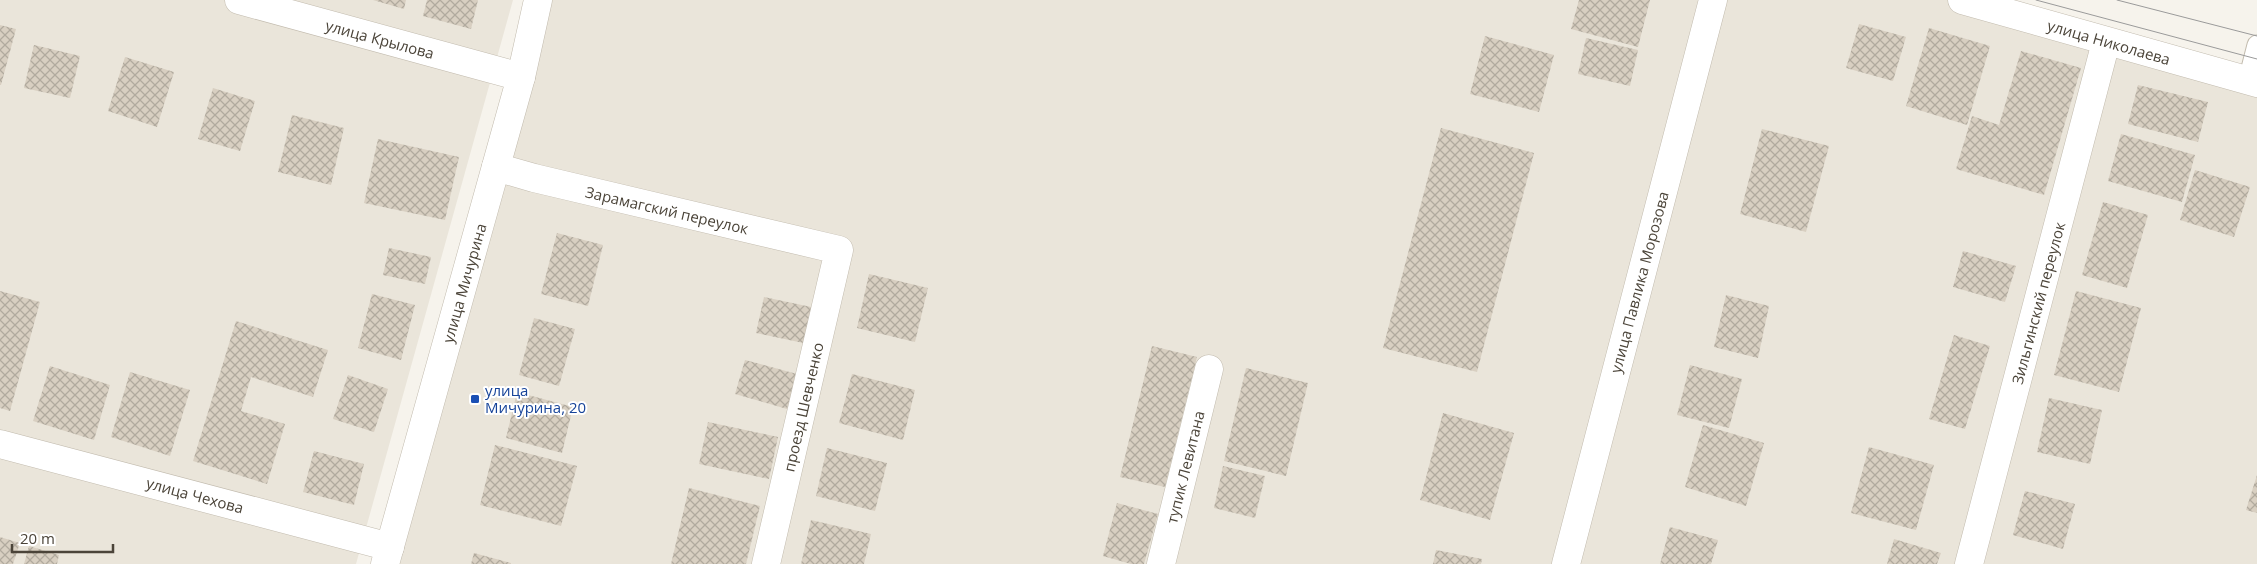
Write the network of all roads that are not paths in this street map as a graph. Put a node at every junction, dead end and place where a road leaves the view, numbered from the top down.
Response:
1 (239, 0) edge
2 (538, 0) edge
3 (1713, 0) edge
4 (1962, 0) edge
5 (2106, 42) junction
6 (2257, 45) edge
7 (521, 77) junction
8 (2252, 82) edge
9 (496, 167) junction
10 (839, 250) joint
11 (1209, 369) dead end
12 (0, 444) edge
13 (387, 555) edge
14 (766, 564) edge
15 (1161, 564) edge
16 (1566, 564) edge
17 (1968, 564) edge

1 - 7 street, улица Крылова
2 - 7 street, улица Мичурина
3 - 16 street, улица Павлика Морозова
4 - 5 street, улица Николаева
5 - 8 street, улица Николаева
5 - 17 street, Зильгинский переулок
6 - 8 lane
7 - 9 street, улица Мичурина
9 - 10 street, Зарамагский переулок
9 - 13 street, улица Мичурина
10 - 14 street, проезд Шевченко
11 - 15 street, тупик Левитана
12 - 13 street, улица Чехова

